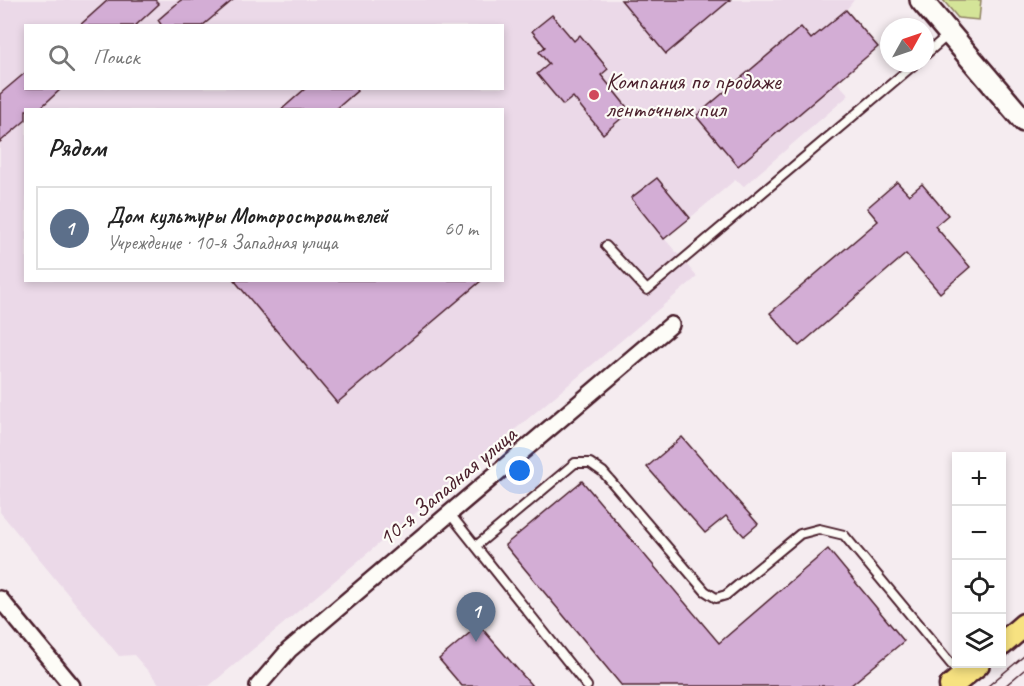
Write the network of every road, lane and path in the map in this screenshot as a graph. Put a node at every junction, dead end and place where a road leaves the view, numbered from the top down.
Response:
1 (921, 0) edge
2 (951, 33) junction
3 (934, 47) edge
4 (905, 72) edge
5 (1024, 121) edge
6 (606, 246) dead end
7 (670, 325) dead end
8 (450, 514) junction
9 (476, 546) junction
10 (0, 599) edge
11 (1024, 625) edge
12 (1006, 641) edge
13 (964, 675) edge
14 (72, 686) edge
15 (258, 686) edge
16 (587, 686) edge

1 - 2 street
2 - 3 lane
2 - 5 street
4 - 6 lane
7 - 8 street, 10-я Западная улица
8 - 9 lane
8 - 15 street, 10-я Западная улица
9 - 13 lane
9 - 16 lane
10 - 14 street
11 - 12 main road

